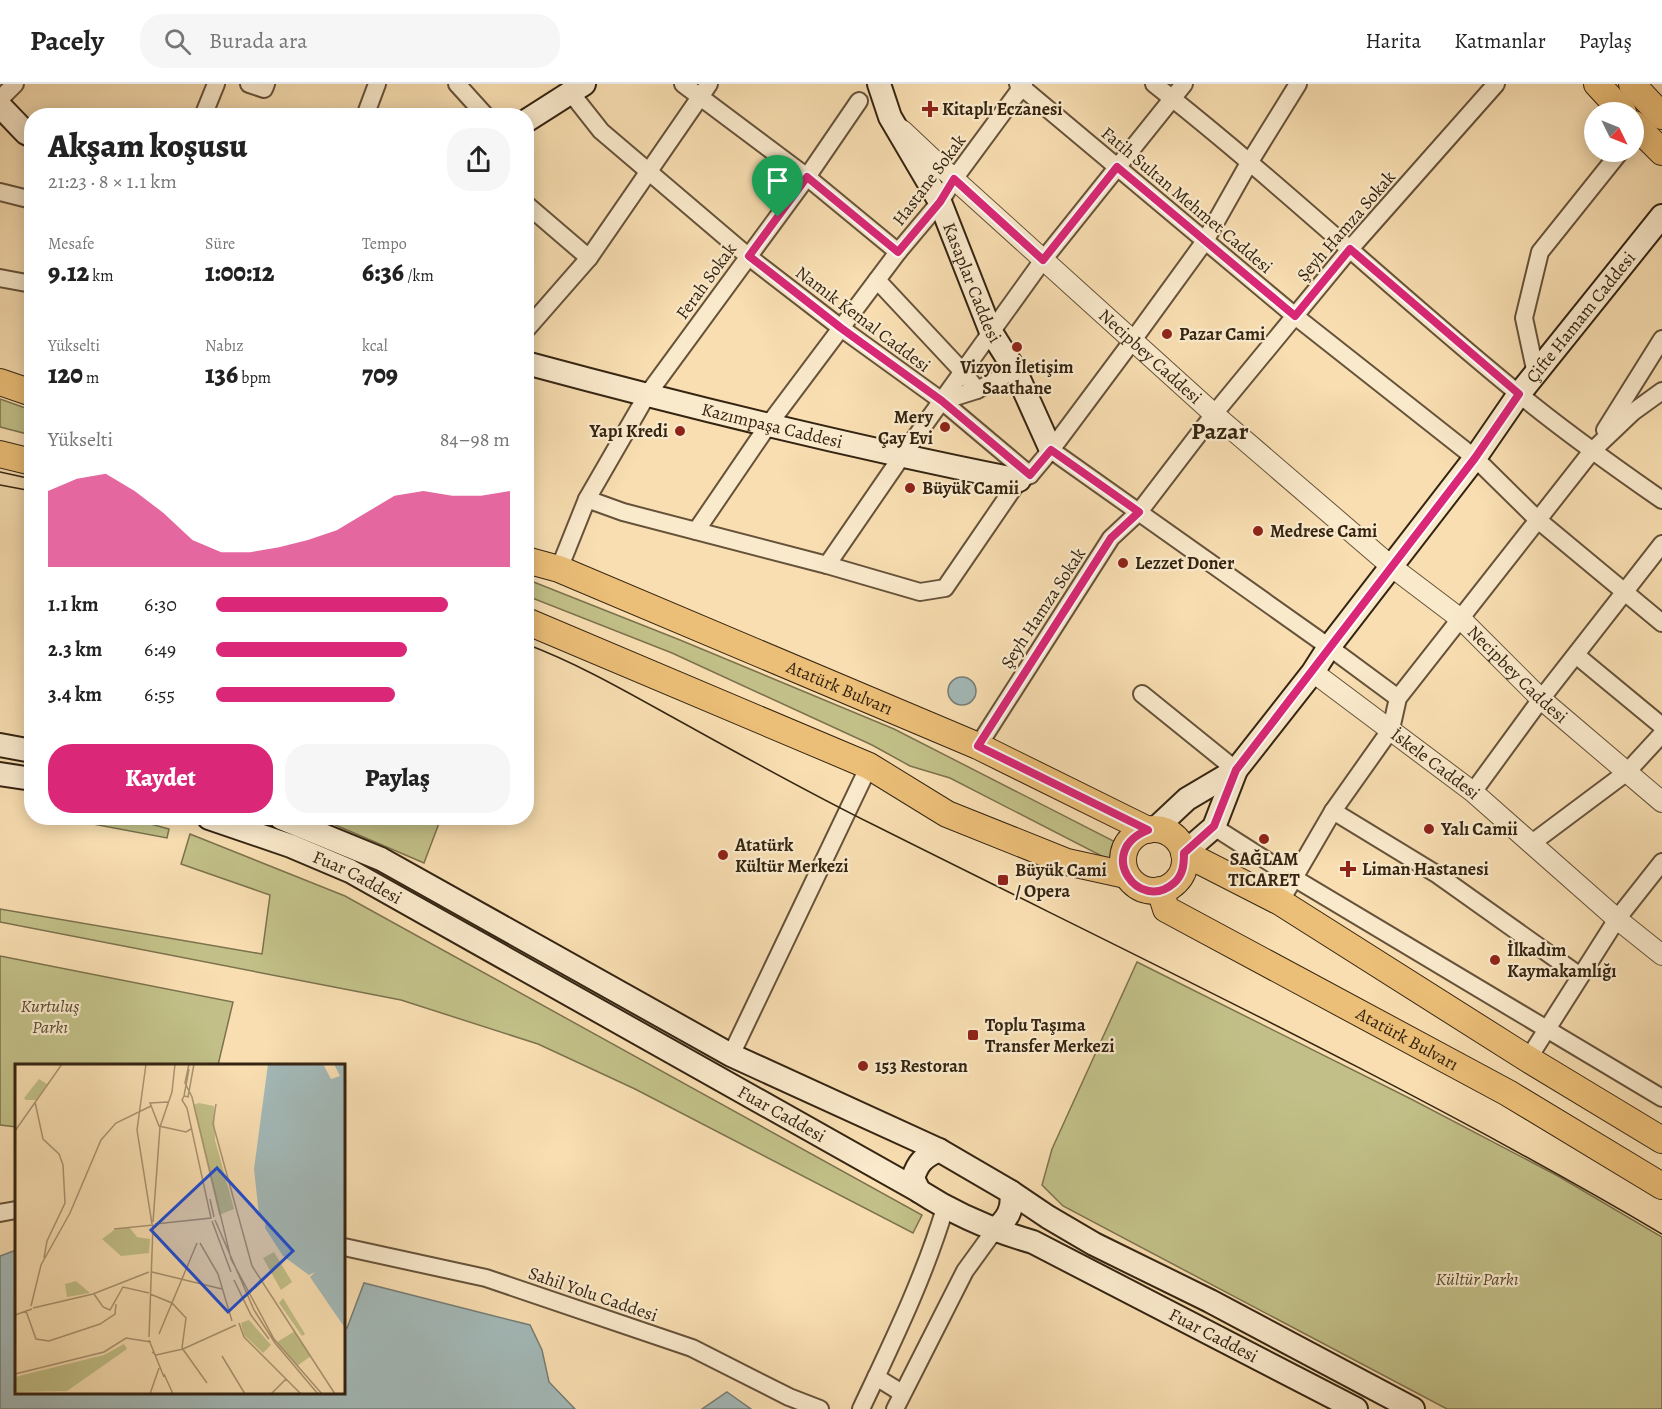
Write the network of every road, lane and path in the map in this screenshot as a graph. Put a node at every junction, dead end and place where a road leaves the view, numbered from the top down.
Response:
1 (15, 84) edge
2 (216, 84) edge
3 (249, 84) edge
4 (266, 84) edge
5 (377, 84) edge
6 (457, 84) edge
7 (683, 84) edge
8 (879, 84) edge
9 (1154, 84) edge
10 (1184, 84) edge
11 (1298, 84) edge
12 (1496, 84) edge
13 (1597, 84) edge
14 (1632, 84) edge
15 (1021, 85) edge
16 (578, 88) edge
17 (705, 90) edge
18 (0, 99) edge
19 (1173, 99) junction
20 (859, 101) dead end
21 (1612, 102) edge
22 (0, 106) edge
23 (206, 108) edge
24 (368, 108) edge
25 (479, 108) edge
26 (534, 116) edge
27 (1662, 116) edge
28 (890, 117) junction
29 (24, 131) edge
30 (1644, 136) edge
31 (1662, 152) edge
32 (1612, 162) edge
33 (1249, 163) junction
34 (1117, 167) junction
35 (648, 171) junction
36 (807, 177) junction
37 (954, 179) junction
38 (0, 192) edge
39 (24, 198) edge
40 (940, 202) junction
41 (534, 211) edge
42 (1662, 216) edge
43 (1205, 241) junction
44 (1350, 249) junction
45 (898, 252) junction
46 (749, 256) junction
47 (589, 258) junction
48 (1043, 260) junction
49 (0, 278) edge
50 (877, 280) junction
51 (24, 282) edge
52 (1295, 316) junction
53 (534, 321) edge
54 (841, 328) junction
55 (991, 332) junction
56 (1662, 339) edge
57 (1133, 340) junction
58 (534, 365) edge
59 (1015, 370) junction
60 (963, 372) junction
61 (1536, 374) junction
62 (0, 382) edge
63 (24, 390) edge
64 (977, 390) junction
65 (1662, 391) edge
66 (1519, 394) junction
67 (647, 395) junction
68 (942, 401) junction
69 (1214, 414) junction
70 (768, 424) junction
71 (1051, 450) junction
72 (1592, 451) junction
73 (0, 454) edge
74 (902, 456) junction
75 (1475, 458) junction
76 (24, 460) edge
77 (1025, 477) junction
78 (587, 500) junction
79 (1662, 500) edge
80 (1139, 512) junction
81 (1538, 520) junction
82 (696, 531) junction
83 (1662, 543) edge
84 (534, 562) edge
85 (827, 565) junction
86 (1392, 567) junction
87 (559, 569) junction
88 (1625, 592) junction
89 (1462, 620) junction
90 (1662, 623) edge
91 (534, 624) edge
92 (1329, 647) junction
93 (1576, 654) junction
94 (1313, 672) junction
95 (1142, 694) dead end
96 (1398, 698) junction
97 (1542, 699) junction
98 (1662, 726) edge
99 (1391, 729) junction
100 (1662, 734) edge
101 (0, 745) edge
102 (978, 746) junction
103 (24, 750) edge
104 (869, 766) junction
105 (1236, 770) junction
106 (1627, 772) junction
107 (0, 774) edge
108 (24, 778) edge
109 (1473, 792) junction
110 (1186, 799) junction
111 (1662, 802) edge
112 (1333, 811) junction
113 (1216, 821) junction
114 (229, 825) edge
115 (298, 825) edge
116 (1152, 829) junction
117 (1532, 843) junction
118 (1184, 853) junction
119 (1662, 862) edge
120 (1126, 875) junction
121 (1294, 878) junction
122 (1160, 890) junction
123 (1280, 902) junction
124 (1617, 919) junction
125 (1662, 955) edge
126 (1580, 976) junction
127 (1546, 1031) junction
128 (731, 1055) junction
129 (1528, 1059) junction
130 (1662, 1098) edge
131 (1662, 1140) edge
132 (939, 1150) junction
133 (1662, 1186) edge
134 (920, 1191) junction
135 (1011, 1192) junction
136 (945, 1208) junction
137 (15, 1210) edge
138 (0, 1213) edge
139 (994, 1231) junction
140 (345, 1247) edge
141 (876, 1377) junction
142 (902, 1393) junction
143 (820, 1409) edge
144 (861, 1409) edge
145 (895, 1409) edge
146 (1356, 1409) edge
147 (1413, 1409) edge

1 - 18 street
2 - 23 street
3 - 4 street
5 - 24 street
6 - 25 street
7 - 17 street
8 - 28 main road, Kasaplar Caddesi
9 - 19 street
10 - 19 street
11 - 33 street
12 - 44 street, Şeyh Hamza Sokak
13 - 21 main road
14 - 27 main road
15 - 34 street, Fatih Sultan Mehmet Caddesi
15 - 37 street, Hastane Sokak
16 - 26 main road
16 - 35 street, Namık Kemal Caddesi
17 - 35 street
17 - 36 street
19 - 33 street
19 - 34 street
20 - 36 street, Ferah Sokak
22 - 29 main road
28 - 37 street, Necipbey Caddesi
28 - 40 main road, Kasaplar Caddesi
30 - 31 main road
32 - 61 street
33 - 43 street
33 - 44 street
34 - 43 street, Fatih Sultan Mehmet Caddesi
34 - 48 street
35 - 46 street, Namık Kemal Caddesi
35 - 47 street
36 - 45 street
36 - 46 street, Ferah Sokak
37 - 40 street, Hastane Sokak
37 - 48 street, Necipbey Caddesi
38 - 39 street
40 - 45 street, Hastane Sokak
40 - 55 main road, Kasaplar Caddesi
41 - 47 street
42 - 61 main road, Çifte Hamam Caddesi
43 - 52 street, Fatih Sultan Mehmet Caddesi
43 - 57 street
44 - 52 street, Şeyh Hamza Sokak
44 - 66 street
45 - 50 street, Hastane Sokak
46 - 54 street, Namık Kemal Caddesi
46 - 67 street, Ferah Sokak
47 - 53 street
48 - 55 street
48 - 57 street, Necipbey Caddesi
49 - 51 street
50 - 54 street, Hastane Sokak
50 - 60 street
52 - 69 street, Şeyh Hamza Sokak
52 - 75 street, Fatih Sultan Mehmet Caddesi
54 - 68 street, Namık Kemal Caddesi
54 - 70 street, Hastane Sokak
55 - 59 main road, Kasaplar Caddesi
55 - 60 street
56 - 72 street
57 - 69 street, Necipbey Caddesi
57 - 71 street
58 - 67 main road, Kazımpaşa Caddesi
59 - 64 street
59 - 71 main road, Kasaplar Caddesi
60 - 64 street
60 - 68 street
61 - 66 main road, Çifte Hamam Caddesi
62 - 63 main road
64 - 68 street
65 - 72 street
66 - 72 street
66 - 75 main road, Çifte Hamam Caddesi
67 - 70 main road, Kazımpaşa Caddesi
67 - 78 street, Ferah Sokak
68 - 74 street
68 - 77 street, Namık Kemal Caddesi
69 - 80 street, Şeyh Hamza Sokak
69 - 86 street, Necipbey Caddesi
70 - 74 main road, Kazımpaşa Caddesi
70 - 82 street, Hastane Sokak
71 - 77 street
71 - 80 street
72 - 79 street
72 - 81 street
73 - 76 main road
74 - 77 main road, Kazımpaşa Caddesi
74 - 85 street
75 - 81 street, Fatih Sultan Mehmet Caddesi
75 - 86 main road, Çifte Hamam Caddesi
77 - 85 street
78 - 82 street
78 - 87 street, Ferah Sokak
80 - 92 street
80 - 102 street, Şeyh Hamza Sokak
81 - 88 street, Fatih Sultan Mehmet Caddesi
81 - 89 street
82 - 85 street
83 - 88 street
84 - 87 main road, Atatürk Bulvarı
86 - 89 street, Necipbey Caddesi
86 - 92 main road, Çifte Hamam Caddesi
87 - 102 main road, Atatürk Bulvarı
88 - 90 street, Fatih Sultan Mehmet Caddesi
88 - 93 street
89 - 96 street
89 - 97 street, Necipbey Caddesi
91 - 104 main road
92 - 94 main road, Çifte Hamam Caddesi
92 - 96 street
93 - 97 street
93 - 98 street
94 - 99 street, İskele Caddesi
94 - 105 main road, Çifte Hamam Caddesi
95 - 105 street
96 - 99 street
97 - 106 street, Necipbey Caddesi
97 - 109 street
99 - 109 street, İskele Caddesi
99 - 112 street
100 - 106 street
101 - 103 main road
102 - 116 main road, Atatürk Bulvarı
104 - 120 main road
104 - 128 street
105 - 110 main road
105 - 113 main road, Çifte Hamam Caddesi
106 - 111 street, Necipbey Caddesi
106 - 117 street
107 - 108 main road
109 - 117 street, İskele Caddesi
110 - 113 main road
110 - 116 main road
112 - 121 street
112 - 126 street
113 - 118 main road, Çifte Hamam Caddesi
113 - 121 street
114 - 134 main road, Fuar Caddesi
115 - 128 main road, Fuar Caddesi
116 - 118 main road
116 - 120 main road
117 - 124 street, İskele Caddesi
118 - 122 main road
118 - 123 main road
119 - 124 street
120 - 122 main road
121 - 123 street
121 - 127 street
122 - 133 main road, Atatürk Bulvarı
123 - 129 main road
124 - 125 street, İskele Caddesi
124 - 126 street
126 - 127 street
127 - 129 street
127 - 130 street
128 - 132 main road, Fuar Caddesi
129 - 131 main road
132 - 134 main road
132 - 135 main road, Fuar Caddesi
134 - 136 main road, Fuar Caddesi
135 - 139 main road
135 - 147 main road, Fuar Caddesi
136 - 139 main road, Fuar Caddesi
136 - 141 street
137 - 138 street
139 - 142 street
139 - 146 main road, Fuar Caddesi
140 - 143 street, Sahil Yolu Caddesi
141 - 142 street
141 - 144 street
142 - 145 street

